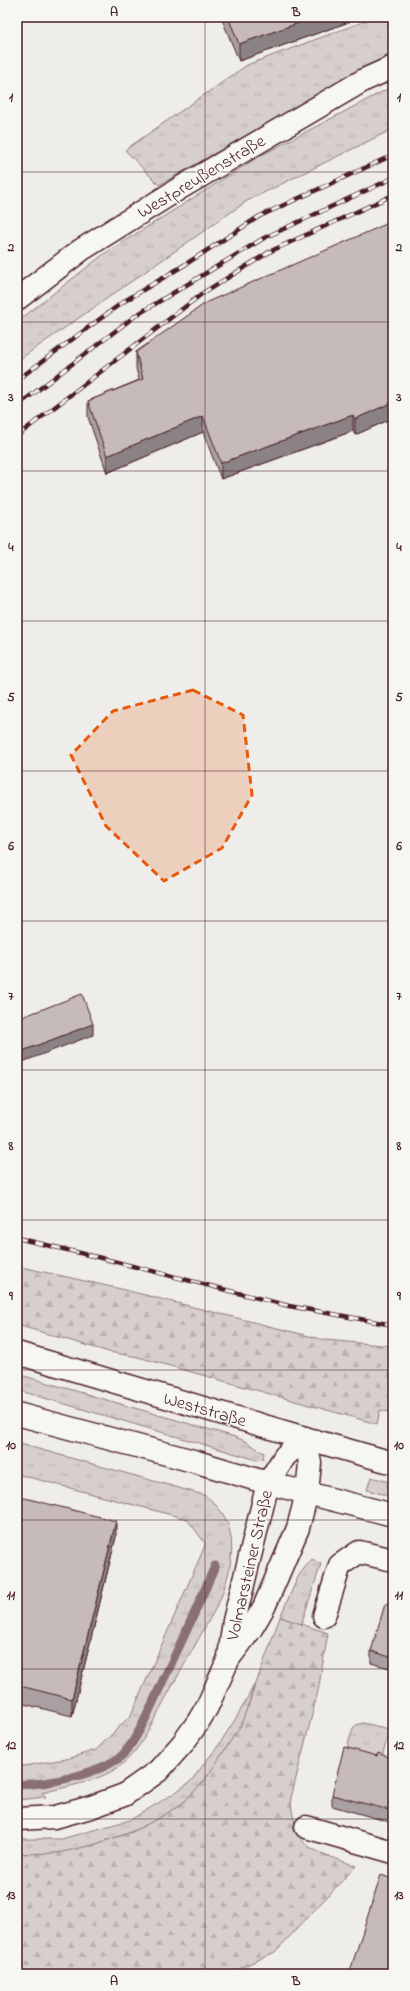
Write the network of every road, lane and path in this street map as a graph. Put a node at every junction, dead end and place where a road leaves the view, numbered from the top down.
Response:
1 (393, 66) edge
2 (17, 299) edge
3 (17, 1353) edge
4 (17, 1414) edge
5 (305, 1438) junction
6 (393, 1463) edge
7 (268, 1483) junction
8 (307, 1493) junction
9 (393, 1515) edge
10 (393, 1560) edge
11 (324, 1616) dead end
12 (228, 1658) junction
13 (17, 1819) edge
14 (306, 1827) dead end
15 (393, 1852) edge

1 - 2 street, Westpreußenstraße
3 - 5 street, Weststraße
4 - 7 street
5 - 6 street, Weststraße
5 - 7 street, Volmarsteiner Straße
5 - 8 street, Volmarsteiner Straße
7 - 8 street
7 - 12 street, Volmarsteiner Straße
8 - 9 street
8 - 12 street, Volmarsteiner Straße
10 - 11 street
12 - 13 street, Volmarsteiner Straße
14 - 15 street

